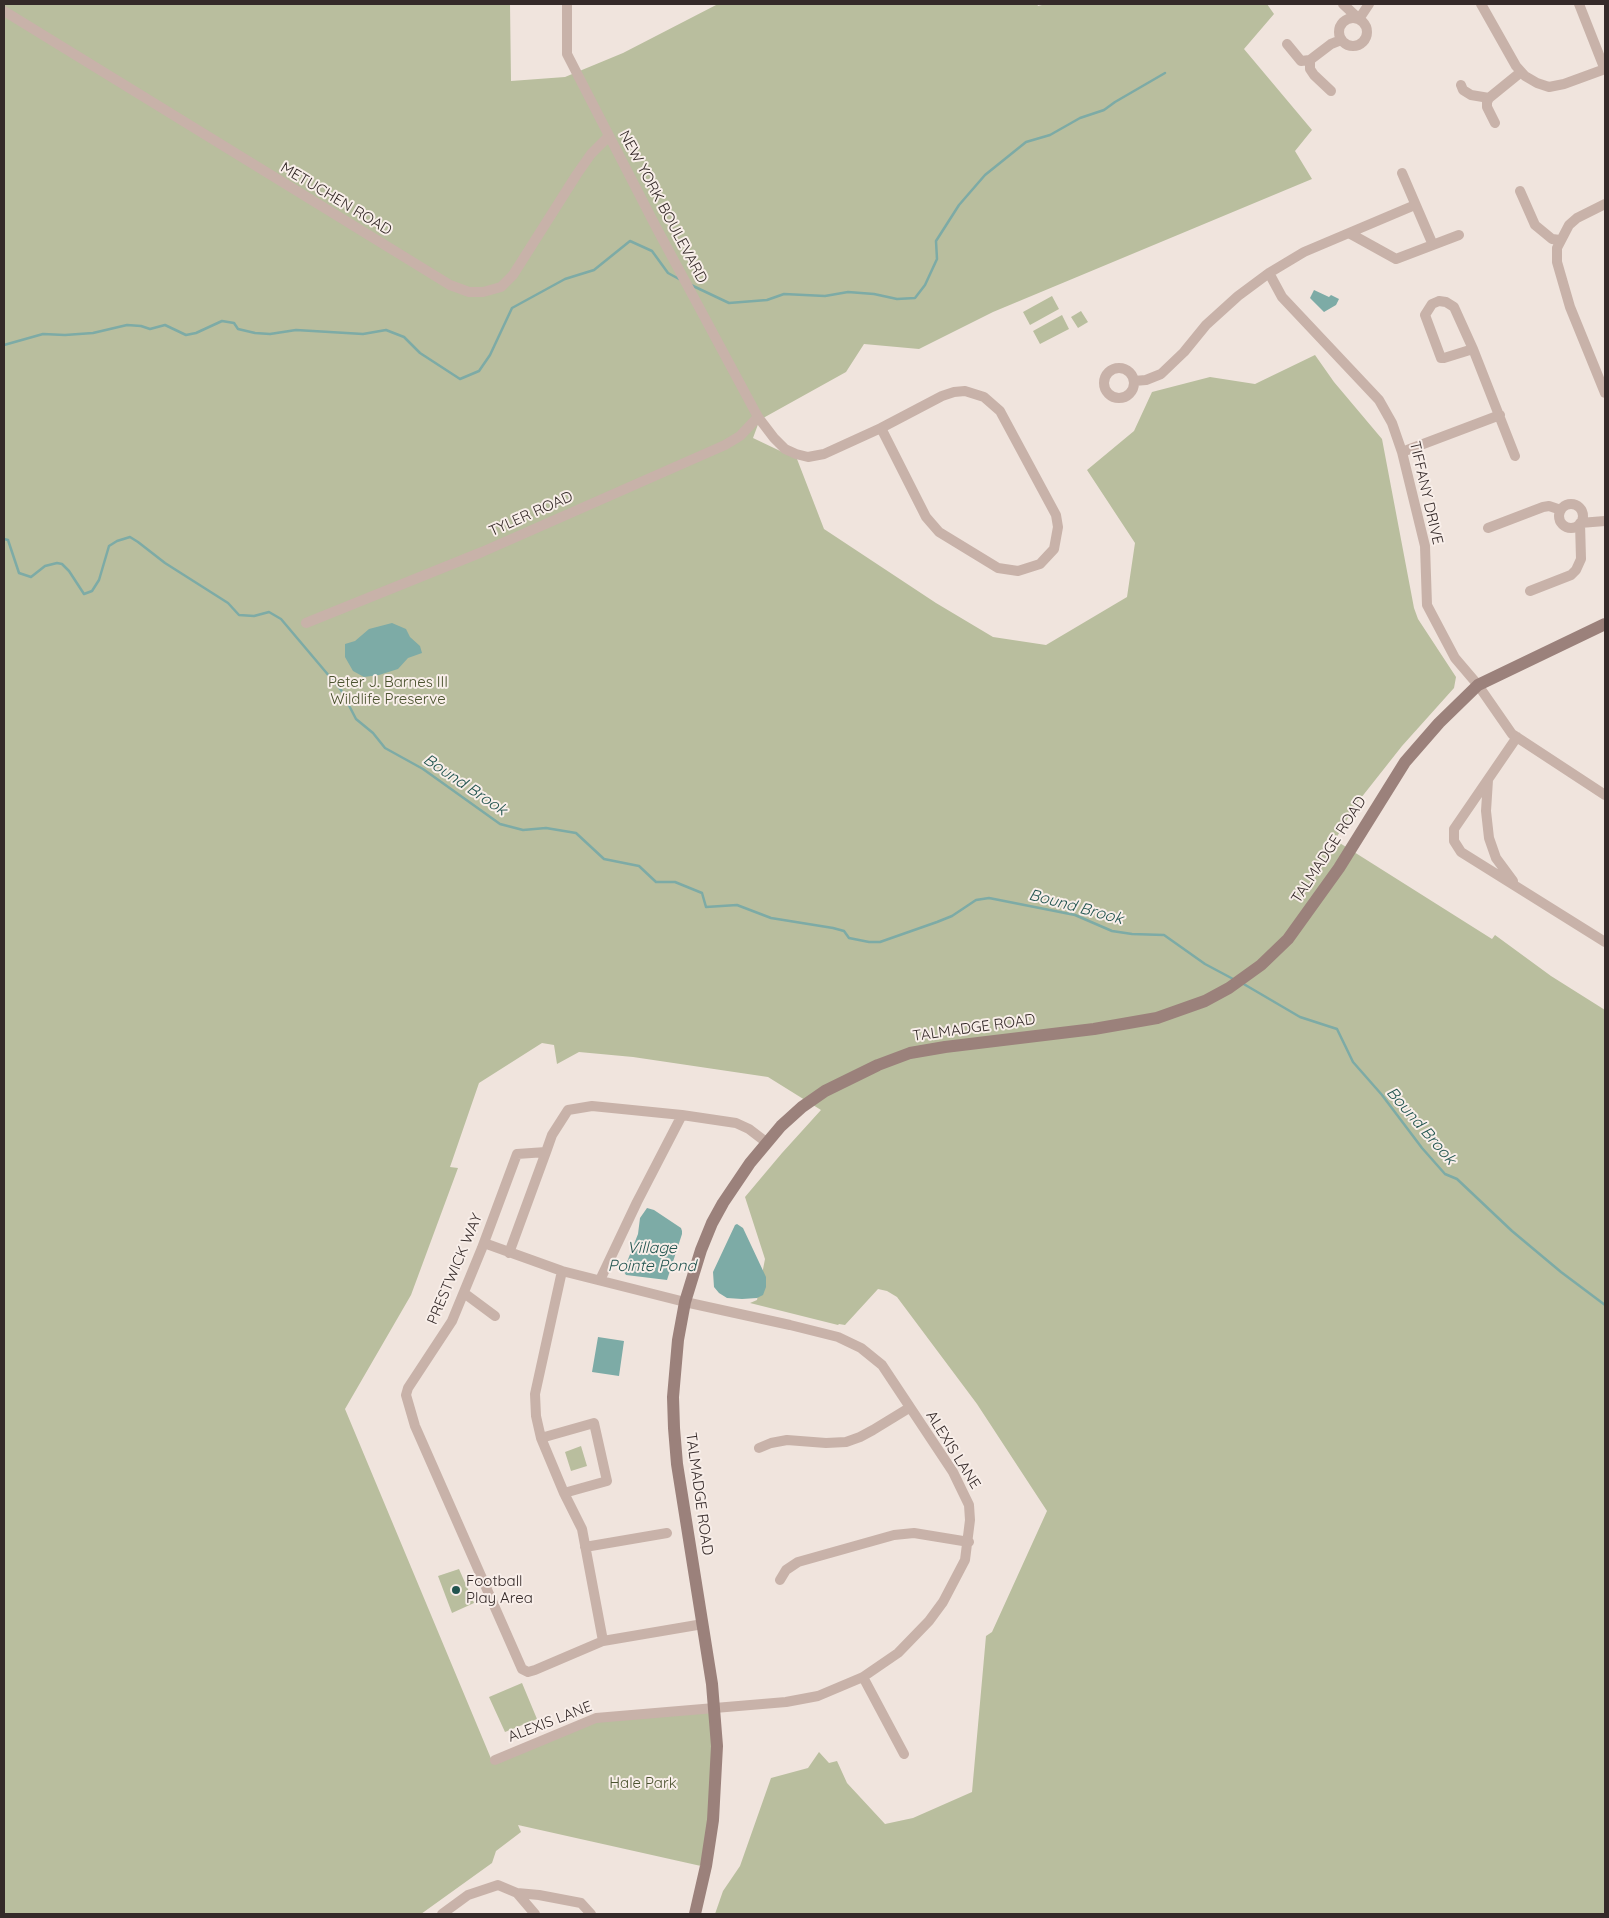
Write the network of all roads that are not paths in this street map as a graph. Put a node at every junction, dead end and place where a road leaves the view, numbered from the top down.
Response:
1 (567, 4) edge
2 (1343, 4) edge
3 (1369, 4) edge
4 (1481, 4) edge
5 (1579, 4) edge
6 (4, 11) edge
7 (1359, 19) junction
8 (1341, 40) junction
9 (1287, 44) dead end
10 (1310, 60) junction
11 (1605, 70) edge
12 (1521, 72) junction
13 (1461, 85) dead end
14 (1331, 91) dead end
15 (1489, 98) junction
16 (1495, 123) dead end
17 (609, 136) junction
18 (1402, 172) dead end
19 (1520, 191) dead end
20 (1605, 204) edge
21 (1415, 205) junction
22 (1349, 233) junction
23 (1459, 235) dead end
24 (1560, 240) junction
25 (1433, 245) junction
26 (1269, 273) junction
27 (1472, 349) junction
28 (1134, 381) dead end
29 (1605, 393) edge
30 (1500, 414) junction
31 (758, 417) junction
32 (881, 428) junction
33 (1402, 452) junction
34 (1515, 456) dead end
35 (1561, 510) junction
36 (1605, 521) edge
37 (1580, 523) junction
38 (1488, 528) dead end
39 (1530, 591) dead end
40 (306, 623) dead end
41 (1605, 624) edge
42 (1478, 685) junction
43 (1517, 738) junction
44 (1488, 780) junction
45 (1605, 795) edge
46 (1516, 886) junction
47 (1605, 942) edge
48 (682, 1115) junction
49 (766, 1142) junction
50 (546, 1152) junction
51 (484, 1243) junction
52 (509, 1253) junction
53 (562, 1271) junction
54 (600, 1280) junction
55 (464, 1293) junction
56 (685, 1302) junction
57 (495, 1316) dead end
58 (909, 1408) junction
59 (541, 1438) junction
60 (759, 1448) dead end
61 (564, 1493) junction
62 (667, 1533) dead end
63 (969, 1542) junction
64 (585, 1547) junction
65 (780, 1580) dead end
66 (703, 1624) junction
67 (603, 1641) junction
68 (863, 1677) junction
69 (715, 1707) junction
70 (904, 1754) dead end
71 (495, 1760) dead end
72 (517, 1893) junction
73 (442, 1914) edge
74 (535, 1914) edge
75 (591, 1914) edge
76 (694, 1914) edge

1 - 17 street, NEW YORK BOULEVARD
2 - 7 street
3 - 7 street
4 - 12 street
5 - 11 street
6 - 17 street, METUCHEN ROAD
7 - 8 street
7 - 8 street
8 - 10 street
9 - 10 street
10 - 14 street
11 - 12 street
12 - 15 street
13 - 15 street
15 - 16 street
17 - 31 street, NEW YORK BOULEVARD
18 - 21 street
19 - 24 street
20 - 24 street
21 - 22 street
21 - 25 street
22 - 25 street
22 - 26 street
23 - 25 street
24 - 29 street
26 - 28 street
26 - 33 street, TIFFANY DRIVE
27 - 27 street
27 - 30 street
30 - 33 street
30 - 34 street
31 - 32 street, NEW YORK BOULEVARD
31 - 40 street, TYLER ROAD
32 - 32 street, NEW YORK BOULEVARD
33 - 42 street, TIFFANY DRIVE
35 - 37 street
35 - 37 street
35 - 38 street
36 - 37 street
37 - 39 street
41 - 42 street, TALMADGE ROAD
42 - 43 street, TIFFANY DRIVE
42 - 49 street, TALMADGE ROAD
43 - 44 street
43 - 45 street, TIFFANY DRIVE
44 - 46 street
44 - 46 street
46 - 47 street
48 - 49 street
48 - 50 street
48 - 54 street
49 - 56 street, TALMADGE ROAD
50 - 51 street, PRESTWICK WAY
50 - 52 street
51 - 52 street, ALEXIS LANE
51 - 55 street, PRESTWICK WAY
52 - 53 street, ALEXIS LANE
53 - 54 street, ALEXIS LANE
53 - 59 street
54 - 56 street, ALEXIS LANE
55 - 57 street
55 - 67 street, PRESTWICK WAY
56 - 58 street, ALEXIS LANE
56 - 66 street, TALMADGE ROAD
58 - 60 street
58 - 63 street, ALEXIS LANE
59 - 61 street
59 - 61 street
61 - 64 street
62 - 64 street
63 - 65 street
63 - 68 street, ALEXIS LANE
64 - 67 street
66 - 67 street, PRESTWICK WAY
66 - 69 street, TALMADGE ROAD
68 - 69 street, ALEXIS LANE
68 - 70 street
69 - 71 street, ALEXIS LANE
69 - 76 street, TALMADGE ROAD
72 - 73 street
72 - 74 street
72 - 75 street

